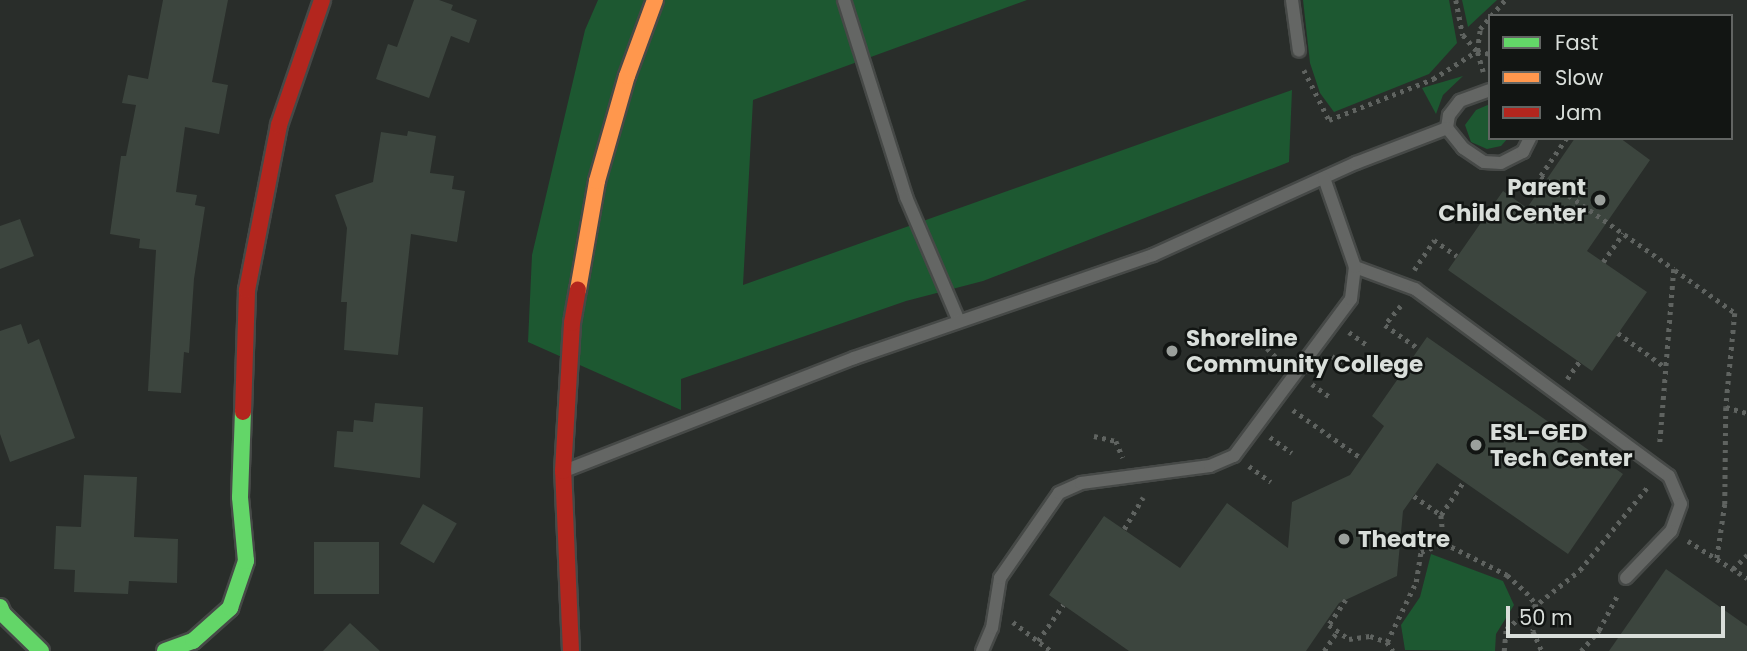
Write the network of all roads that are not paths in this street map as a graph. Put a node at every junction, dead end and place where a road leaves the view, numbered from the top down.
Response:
1 (322, 0) edge
2 (655, 0) edge
3 (844, 0) edge
4 (1292, 0) edge
5 (1299, 51) road end
6 (1488, 91) edge
7 (1447, 128) junction
8 (1529, 140) edge
9 (1324, 178) junction
10 (1355, 267) junction
11 (959, 321) junction
12 (563, 471) junction
13 (1626, 578) road end
14 (0, 607) edge
15 (41, 651) edge
16 (165, 651) edge
17 (572, 651) edge
18 (982, 651) edge

1 - 16 street
2 - 12 street
3 - 11 lane
4 - 5 lane
6 - 7 lane
7 - 8 lane
7 - 9 lane
9 - 10 lane
9 - 11 lane
10 - 13 lane
10 - 18 lane
11 - 12 lane
12 - 17 street
14 - 15 street

